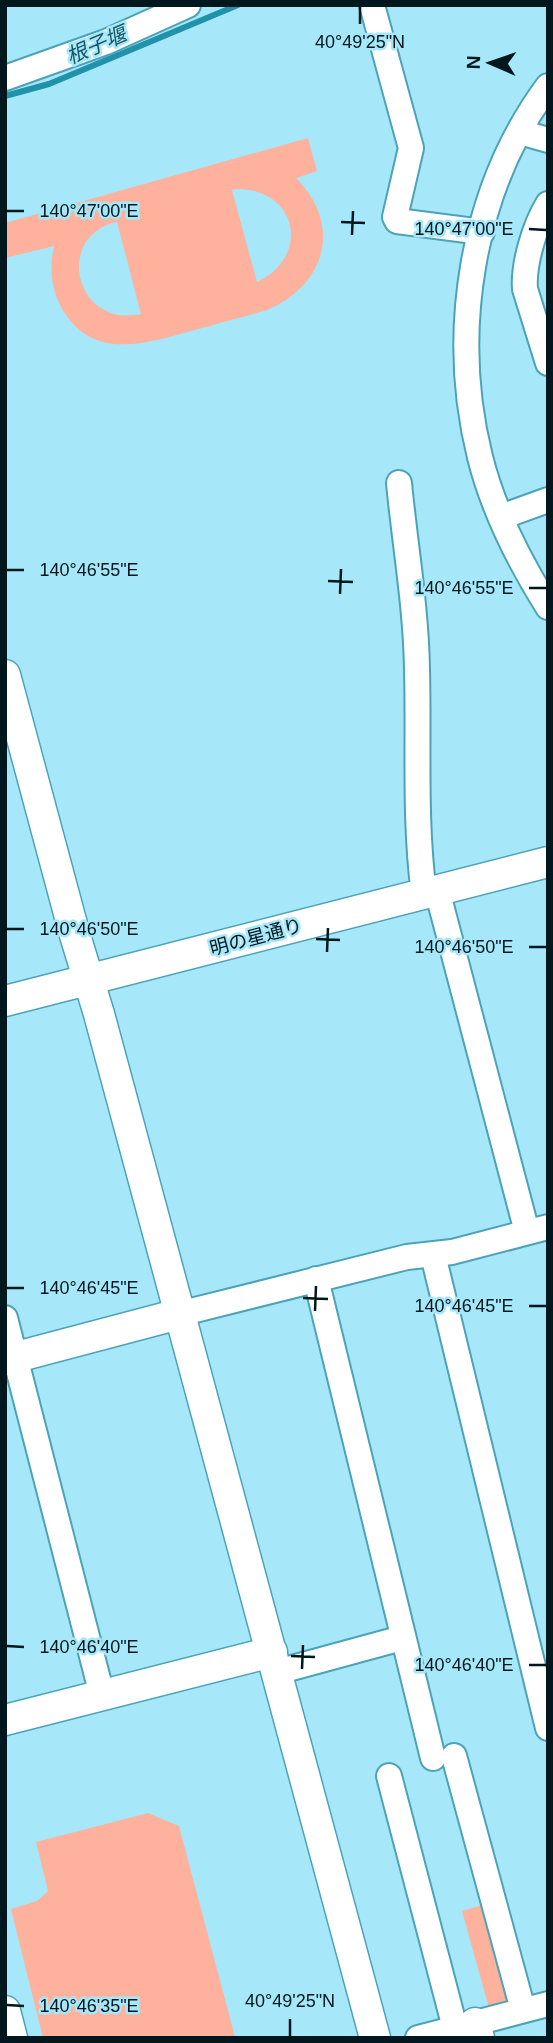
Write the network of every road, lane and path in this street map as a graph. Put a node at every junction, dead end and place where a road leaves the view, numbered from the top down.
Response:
1 (188, 5) edge
2 (372, 5) edge
3 (5, 78) edge
4 (548, 86) edge
5 (520, 132) junction
6 (548, 140) edge
7 (548, 204) edge
8 (482, 232) junction
9 (548, 363) edge
10 (399, 483) dead end
11 (548, 500) edge
12 (501, 517) junction
13 (548, 607) edge
14 (7, 692) edge
15 (548, 862) edge
16 (430, 892) junction
17 (89, 980) junction
18 (5, 1001) edge
19 (537, 1230) edge
20 (433, 1255) junction
21 (316, 1279) junction
22 (179, 1314) junction
23 (5, 1318) edge
24 (10, 1359) edge
25 (402, 1637) junction
26 (275, 1662) junction
27 (541, 1669) edge
28 (102, 1695) junction
29 (5, 1720) edge
30 (548, 1728) edge
31 (389, 1776) dead end
32 (548, 2004) edge
33 (523, 2010) junction
34 (5, 2011) edge
35 (470, 2030) edge
36 (12, 2038) edge
37 (376, 2038) edge
38 (418, 2038) edge

1 - 3 street
2 - 8 street
4 - 5 street
5 - 6 street
5 - 8 street
7 - 9 street
8 - 12 street
10 - 16 street
11 - 12 street
12 - 13 street
14 - 17 street
15 - 16 street, 明の星通り
16 - 17 street, 明の星通り
16 - 19 street
17 - 18 street, 明の星通り
17 - 22 street
19 - 20 street
20 - 21 street
20 - 27 street
21 - 22 street
21 - 25 street
22 - 24 street
22 - 26 street
23 - 24 street
24 - 28 street
25 - 26 street
25 - 33 street
26 - 28 street
26 - 37 street
27 - 30 street
28 - 29 street
31 - 35 street
32 - 33 street
33 - 35 street
34 - 36 street
35 - 38 street

